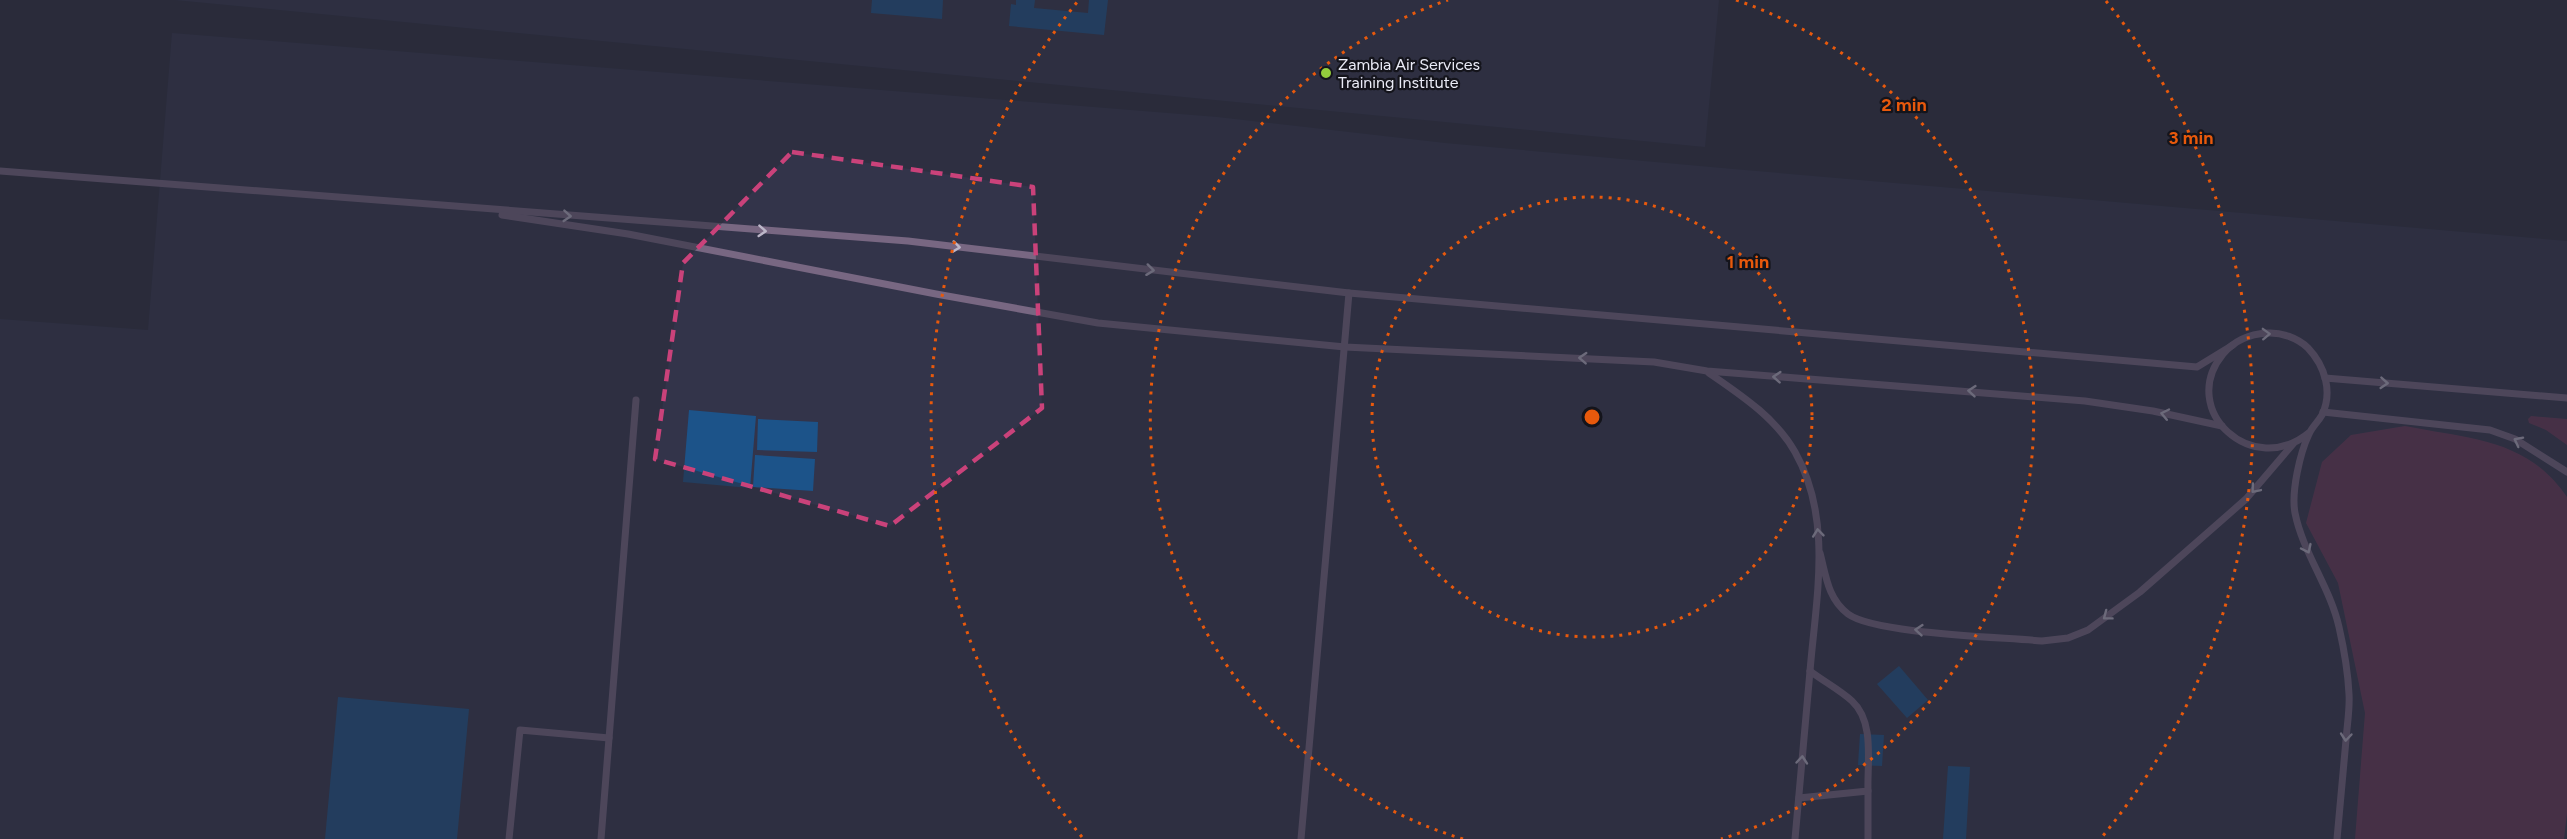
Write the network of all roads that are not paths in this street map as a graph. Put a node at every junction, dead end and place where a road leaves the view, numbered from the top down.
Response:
1 (0, 171) edge
2 (446, 207) junction
3 (1348, 293) junction
4 (2232, 345) junction
5 (1345, 347) junction
6 (1707, 371) junction
7 (2325, 378) junction
8 (2567, 398) edge
9 (636, 400) dead end
10 (2323, 412) junction
11 (2222, 426) junction
12 (2310, 432) junction
13 (2293, 444) junction
14 (2567, 472) edge
15 (1820, 553) junction
16 (1810, 671) junction
17 (609, 738) junction
18 (1868, 791) junction
19 (1799, 798) junction
20 (509, 839) edge
21 (601, 839) edge
22 (1301, 839) edge
23 (1795, 839) edge
24 (1868, 839) edge
25 (2337, 839) edge

1 - 2 lane
2 -> 3 lane
2 - 5 lane
3 - 4 lane
3 - 5 lane
4 -> 7 lane
4 - 11 lane
6 -> 5 lane
5 - 22 lane
11 -> 6 lane
15 -> 6 lane
7 -> 8 lane
7 - 10 lane
9 - 17 lane
10 - 12 lane
14 -> 10 lane
11 - 13 lane
12 - 13 lane
12 -> 25 lane
13 -> 15 lane
15 - 16 lane
16 - 18 lane
19 -> 16 lane
17 - 20 lane
17 - 21 lane
18 - 19 lane
18 - 24 lane
19 - 23 lane

